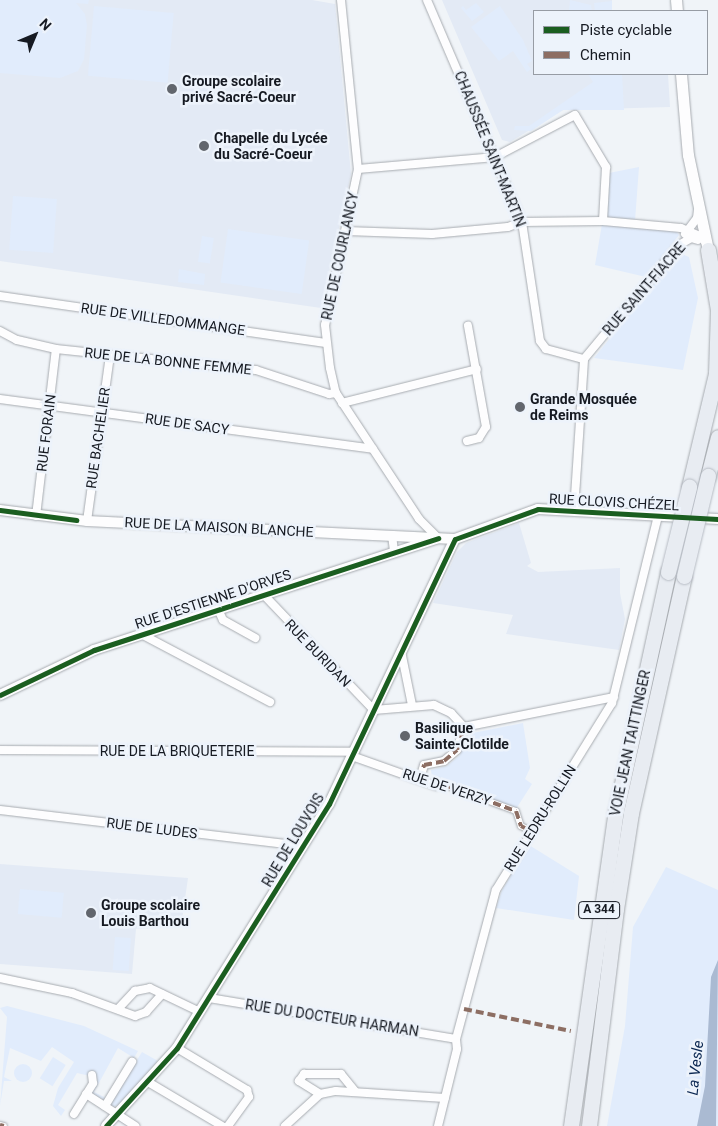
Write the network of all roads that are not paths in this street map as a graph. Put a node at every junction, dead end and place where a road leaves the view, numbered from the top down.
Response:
1 (341, 0) edge
2 (427, 0) edge
3 (681, 75) edge
4 (496, 157) junction
5 (358, 169) junction
6 (698, 210) junction
7 (603, 221) junction
8 (522, 222) junction
9 (704, 230) junction
10 (687, 231) junction
11 (346, 232) junction
12 (679, 245) junction
13 (708, 250) junction
14 (0, 296) edge
15 (468, 326) dead end
16 (0, 331) edge
17 (326, 343) junction
18 (56, 349) junction
19 (110, 355) junction
20 (584, 359) junction
21 (477, 369) junction
22 (717, 370) edge
23 (336, 393) junction
24 (0, 399) edge
25 (342, 402) junction
26 (49, 406) junction
27 (101, 412) junction
28 (718, 437) edge
29 (467, 441) dead end
30 (373, 449) junction
31 (0, 510) edge
32 (574, 511) junction
33 (36, 516) junction
34 (658, 516) junction
35 (718, 519) edge
36 (87, 521) junction
37 (392, 535) junction
38 (438, 538) junction
39 (455, 539) junction
40 (394, 552) junction
41 (263, 594) junction
42 (218, 609) junction
43 (164, 626) junction
44 (140, 634) junction
45 (255, 638) dead end
46 (163, 645) junction
47 (401, 651) junction
48 (0, 695) edge
49 (614, 697) junction
50 (270, 702) dead end
51 (412, 705) junction
52 (374, 710) junction
53 (464, 727) junction
54 (0, 750) edge
55 (353, 754) junction
56 (420, 780) junction
57 (436, 786) joint
58 (0, 810) edge
59 (531, 832) junction
60 (304, 846) junction
61 (0, 978) edge
62 (162, 994) junction
63 (209, 998) junction
64 (118, 1009) junction
65 (200, 1012) junction
66 (456, 1039) junction
67 (177, 1048) junction
68 (132, 1062) dead end
69 (92, 1076) dead end
70 (148, 1082) junction
71 (355, 1091) junction
72 (86, 1094) junction
73 (320, 1094) junction
74 (445, 1098) junction
75 (106, 1106) junction
76 (118, 1113) junction
77 (74, 1114) dead end
78 (0, 1125) edge
79 (130, 1125) edge
80 (4, 1126) edge
81 (106, 1126) edge
82 (222, 1126) edge
83 (228, 1126) edge
84 (285, 1126) edge
85 (438, 1126) edge
86 (570, 1126) edge
87 (589, 1126) edge

1 - 5 street, RUE DE COURLANCY
2 - 4 street, CHAUSSÉE SAINT-MARTIN
3 - 6 main road
4 - 5 street
4 - 7 street
4 - 8 street, CHAUSSÉE SAINT-MARTIN
5 - 11 street, RUE DE COURLANCY
6 - 9 main road
6 - 10 street
7 - 8 street
7 - 10 street
8 - 11 street
8 - 20 street, CHAUSSÉE SAINT-MARTIN
9 - 10 street
9 - 13 main road
10 - 12 street
10 - 13 street
11 - 17 street, RUE DE COURLANCY
12 - 13 street, RUE SAINT-FIACRE
12 - 20 street, RUE SAINT-FIACRE
13 - 22 highway, VOIE JEAN TAITTINGER
14 - 17 street, RUE DE VILLEDOMMANGE
15 - 21 street
16 - 18 street, RUE DE LA BONNE FEMME
17 - 23 street, RUE DE COURLANCY
18 - 19 street, RUE DE LA BONNE FEMME
18 - 26 street, RUE FORAIN
19 - 23 street, RUE DE LA BONNE FEMME
19 - 27 street, RUE BACHELIER
20 - 32 street
21 - 25 street
21 - 29 street
22 - 86 highway, VOIE JEAN TAITTINGER / A 344, bridge
23 - 25 street, RUE DE COURLANCY
24 - 26 street, RUE DE SACY
25 - 30 street, RUE DE COURLANCY
26 - 27 street, RUE DE SACY
26 - 33 street, RUE FORAIN
27 - 30 street, RUE DE SACY
27 - 36 street, RUE BACHELIER
28 - 87 highway, VOIE JEAN TAITTINGER / A 344, bridge
30 - 38 street, RUE DE COURLANCY
31 - 33 street, RUE DE LA MAISON BLANCHE
32 - 34 street, RUE CLOVIS CHÉZEL
32 - 39 street, RUE CLOVIS CHÉZEL
33 - 36 street, RUE DE LA MAISON BLANCHE
34 - 35 street, RUE CLOVIS CHÉZEL
34 - 49 street, RUE LEDRU-ROLLIN
36 - 37 street, RUE DE LA MAISON BLANCHE
37 - 38 street, RUE DE LA MAISON BLANCHE
37 - 40 street
38 - 39 street, RUE DE LA MAISON BLANCHE
38 - 40 street, RUE D'ESTIENNE D'ORVES
39 - 47 street, RUE DE LOUVOIS
40 - 41 street, RUE D'ESTIENNE D'ORVES
41 - 42 street, RUE D'ESTIENNE D'ORVES
41 - 52 street, RUE BURIDAN
42 - 43 street, RUE D'ESTIENNE D'ORVES
42 - 45 street
43 - 44 street, RUE D'ESTIENNE D'ORVES
43 - 46 street, RUE D'ESTIENNE D'ORVES
44 - 46 street, RUE D'ESTIENNE D'ORVES
44 - 48 street, RUE D'ESTIENNE D'ORVES
46 - 50 street, RUE D'ESTIENNE D'ORVES
47 - 51 street
47 - 52 street, RUE DE LOUVOIS
49 - 53 street
49 - 59 street, RUE LEDRU-ROLLIN
51 - 52 street
51 - 53 street
52 - 55 street, RUE DE LOUVOIS
53 - 56 street
54 - 55 street, RUE DE LA BRIQUETERIE
55 - 56 street, RUE DE VERZY
55 - 60 street, RUE DE LOUVOIS
56 - 57 street, RUE DE VERZY
57 - 59 street, RUE DE VERZY
58 - 60 street, RUE DE LUDES
59 - 66 street, RUE LEDRU-ROLLIN
60 - 63 street, RUE DE LOUVOIS
61 - 64 street
62 - 64 street
62 - 64 street
62 - 65 street
63 - 65 street, RUE DE LOUVOIS
63 - 66 street, RUE DU DOCTEUR HARMAN
65 - 67 street, RUE DE LOUVOIS
66 - 74 street, RUE LEDRU-ROLLIN
67 - 70 street, RUE DE LOUVOIS
67 - 83 street
68 - 75 street
69 - 72 street
70 - 76 street, RUE DE LOUVOIS
70 - 82 street
71 - 73 street
71 - 73 street
71 - 74 street
72 - 75 street
72 - 77 street
73 - 84 street
74 - 85 street, RUE LEDRU-ROLLIN
75 - 76 street
76 - 79 street
76 - 81 street, RUE DE LOUVOIS
78 - 80 street

